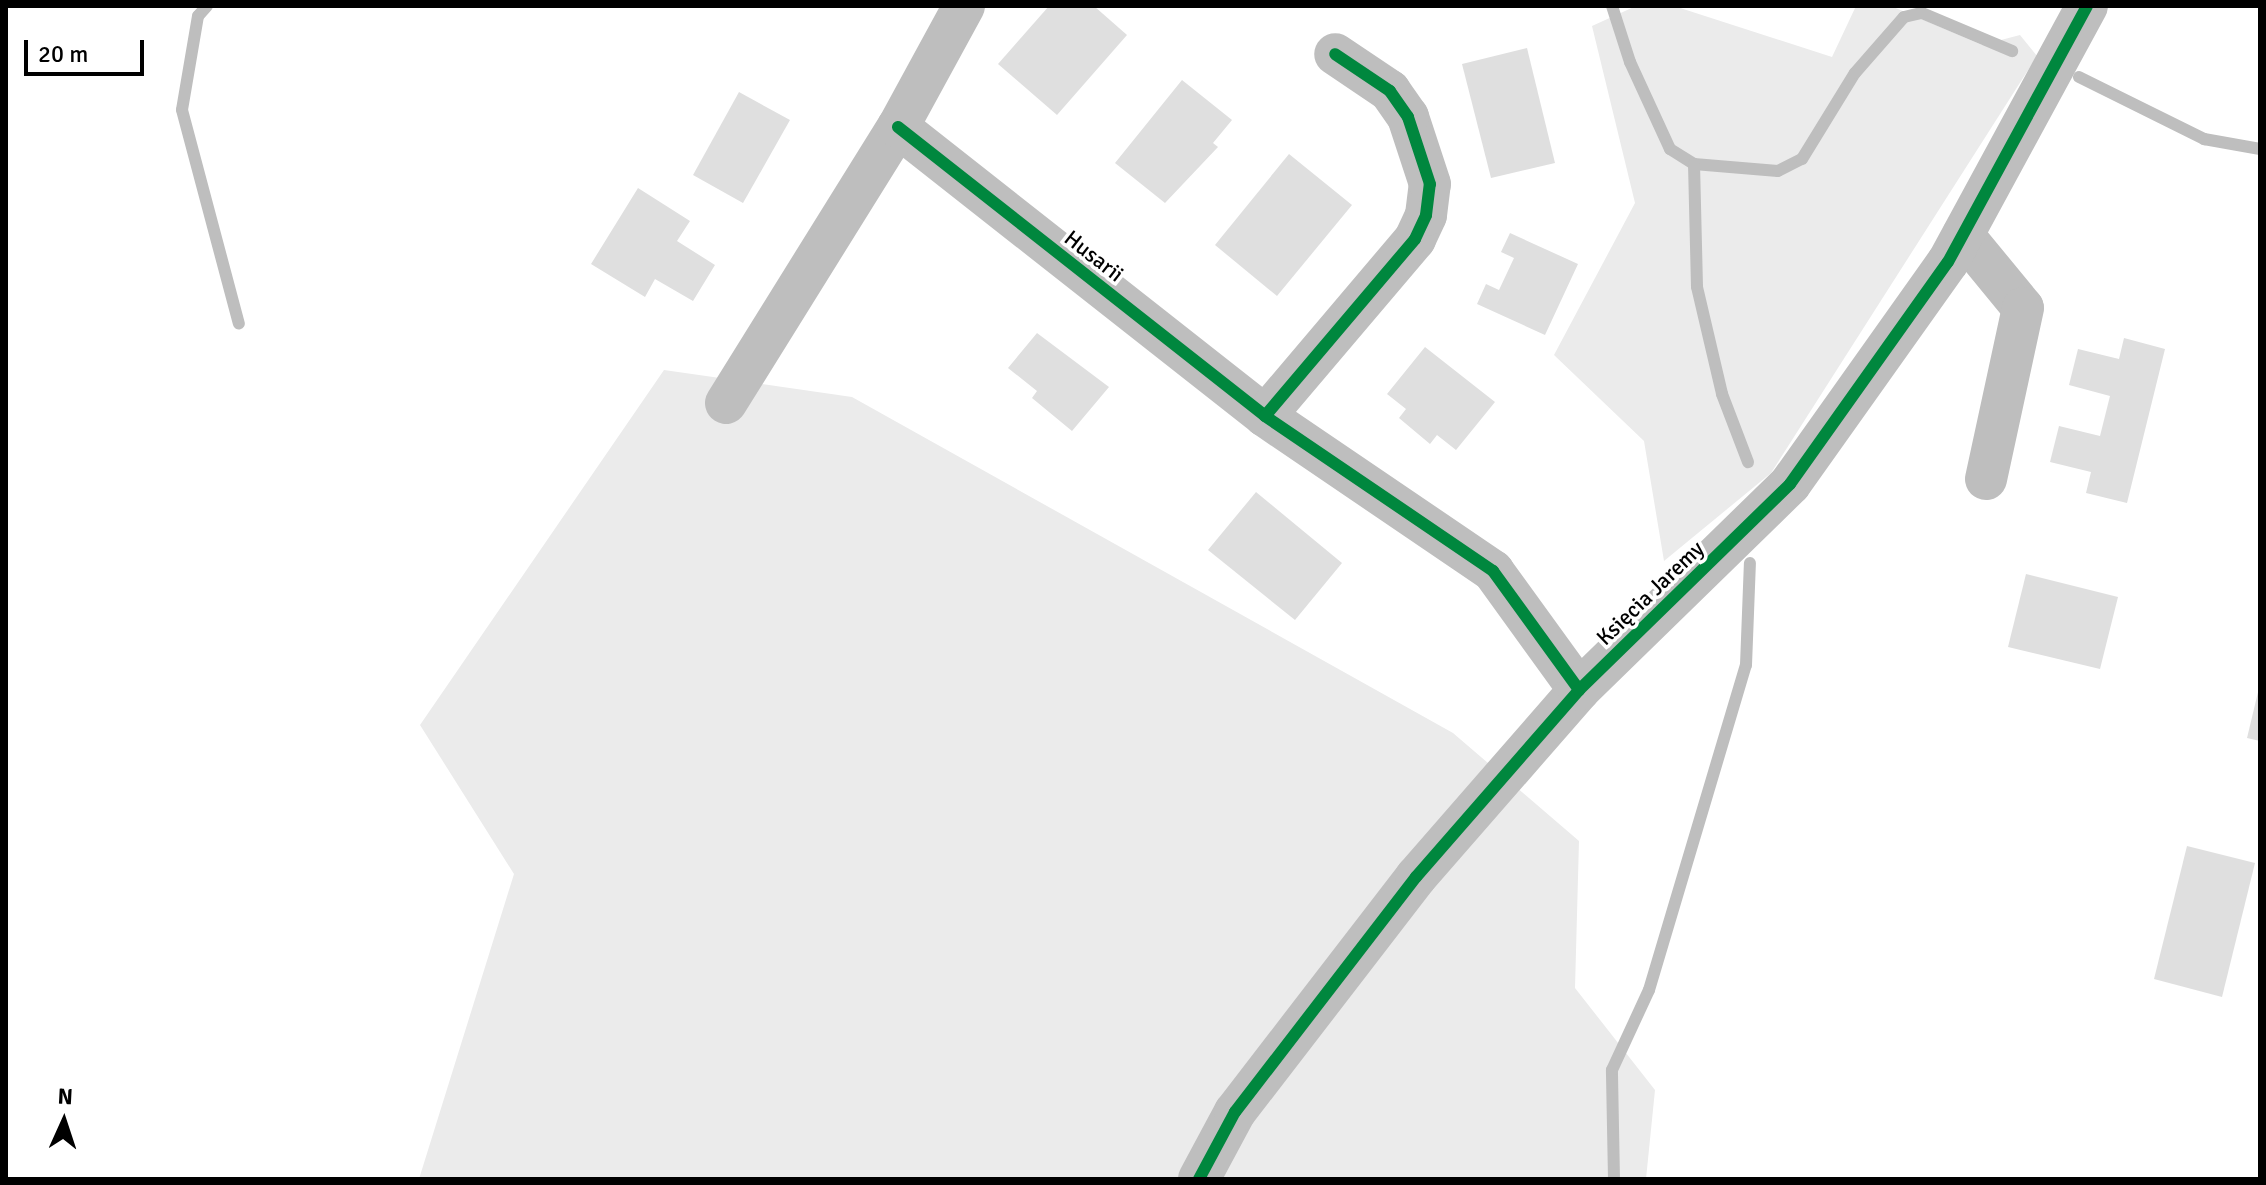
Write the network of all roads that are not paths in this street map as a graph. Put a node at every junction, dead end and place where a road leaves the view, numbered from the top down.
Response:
1 (964, 6) edge
2 (2087, 6) edge
3 (1335, 54) dead end
4 (898, 127) junction
5 (1963, 235) junction
6 (726, 403) dead end
7 (1265, 416) junction
8 (1986, 479) dead end
9 (1579, 690) junction
10 (1199, 1179) edge

1 - 4 street
2 - 5 street, Księcia Jaremy
3 - 7 street
4 - 6 street
4 - 7 street, Husarii
5 - 8 street
5 - 9 street, Księcia Jaremy
7 - 9 street, Husarii
9 - 10 street, Księcia Jaremy

